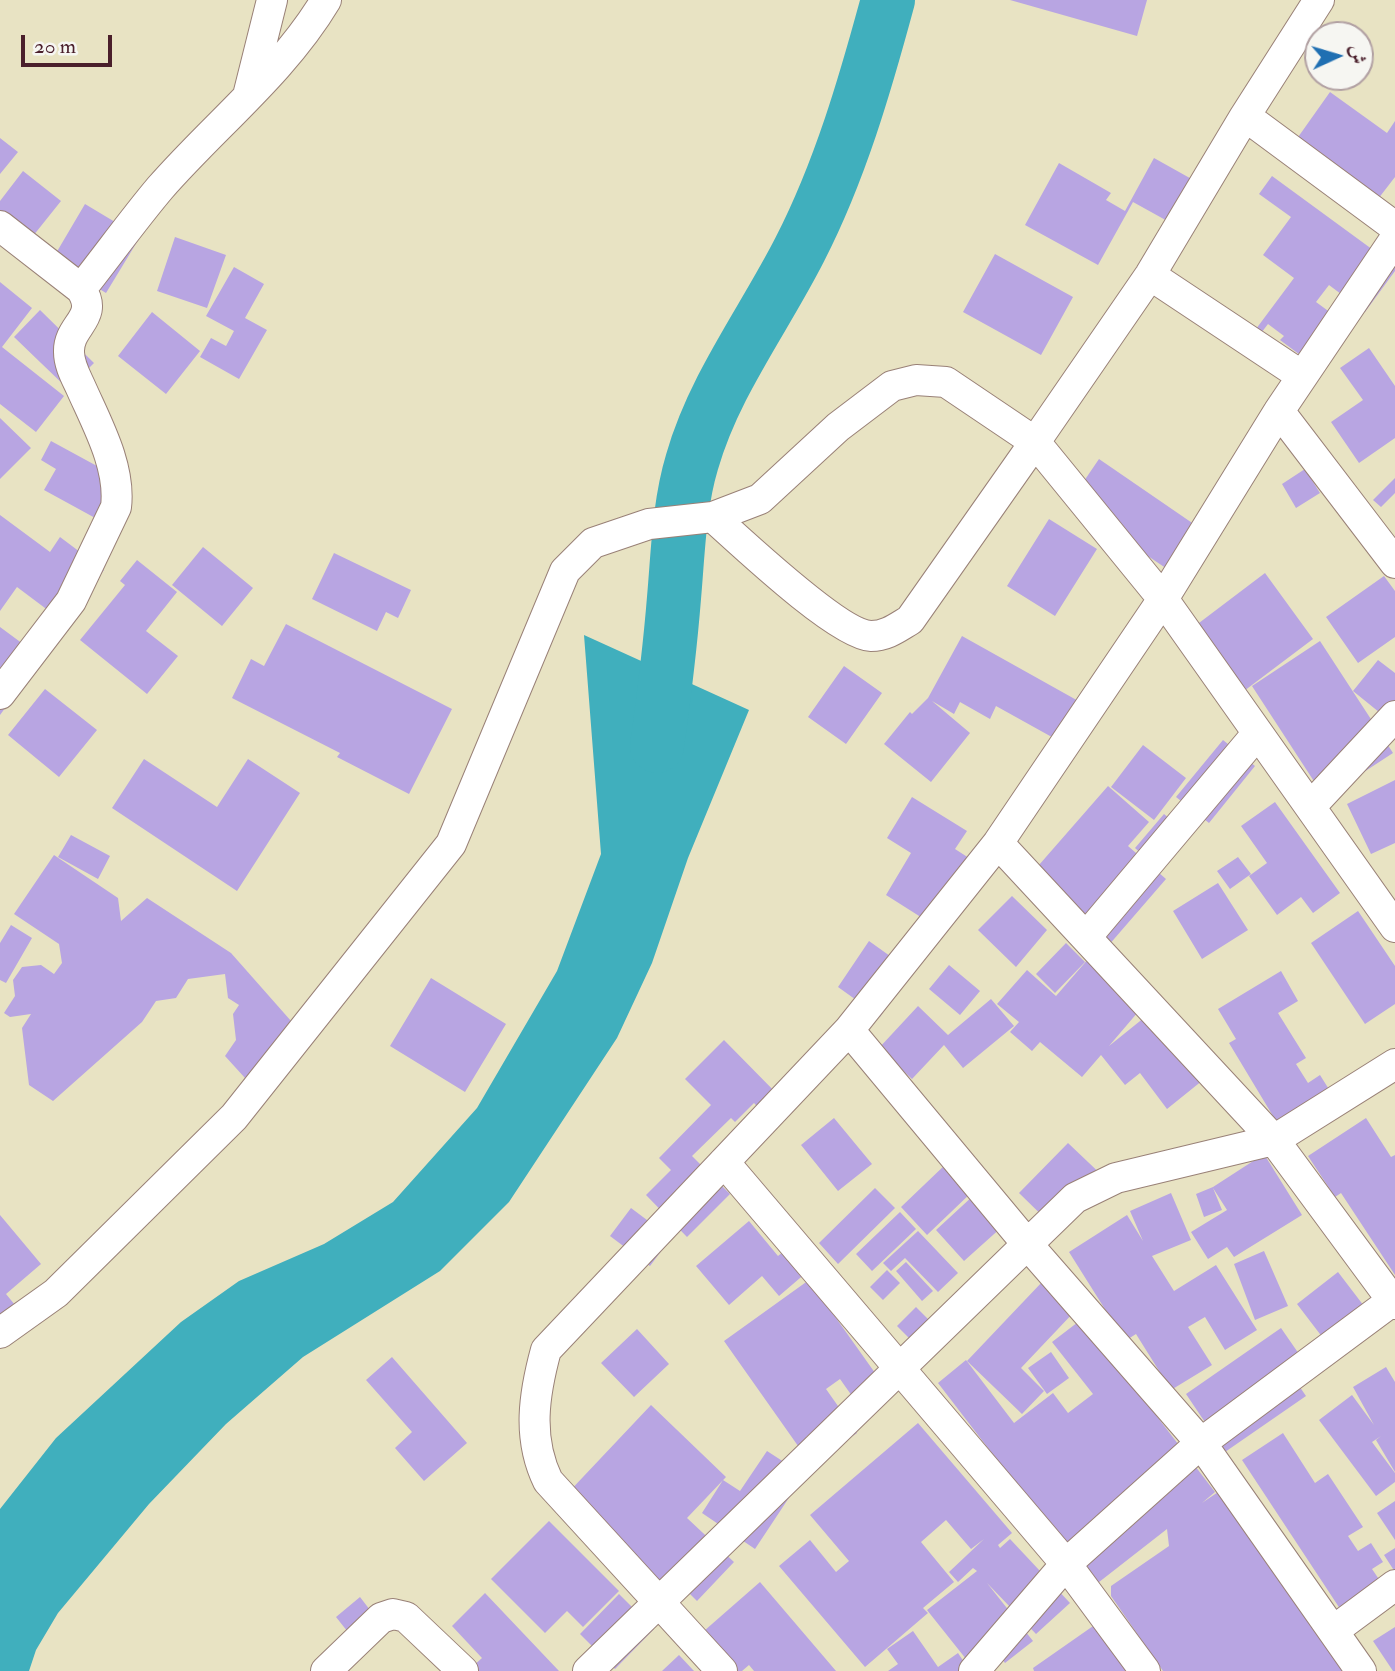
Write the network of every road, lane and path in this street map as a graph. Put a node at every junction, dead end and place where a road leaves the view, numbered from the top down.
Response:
1 (272, 0) edge
2 (326, 0) edge
3 (1319, 0) edge
4 (248, 96) junction
5 (1245, 116) junction
6 (0, 226) edge
7 (1395, 227) edge
8 (1395, 239) edge
9 (1150, 275) junction
10 (81, 289) junction
11 (1302, 376) junction
12 (1279, 411) junction
13 (1035, 442) junction
14 (713, 517) junction
15 (1395, 563) edge
16 (1163, 599) junction
17 (0, 694) edge
18 (1395, 716) edge
19 (1257, 734) junction
20 (1311, 806) junction
21 (998, 843) junction
22 (1395, 927) edge
23 (1087, 936) junction
24 (849, 1030) junction
25 (1395, 1064) edge
26 (1275, 1140) junction
27 (724, 1162) junction
28 (1028, 1245) junction
29 (1394, 1303) edge
30 (0, 1334) edge
31 (899, 1370) junction
32 (1201, 1443) junction
33 (1066, 1564) junction
34 (1395, 1585) edge
35 (659, 1602) junction
36 (1333, 1631) junction
37 (326, 1671) edge
38 (463, 1671) edge
39 (588, 1671) edge
40 (722, 1671) edge
41 (974, 1671) edge
42 (1145, 1671) edge
43 (1361, 1671) edge

1 - 4 street
2 - 4 street
3 - 5 street
4 - 10 street
5 - 7 street
5 - 9 street
6 - 10 street
8 - 11 street
9 - 11 street
9 - 13 street
10 - 17 street
11 - 12 street
12 - 15 street
12 - 16 street
13 - 14 street
13 - 14 street
13 - 16 street
14 - 30 street
16 - 19 street
16 - 21 street
18 - 20 street
19 - 20 street
19 - 23 street
20 - 22 street
21 - 23 street
21 - 24 street
23 - 26 street
24 - 27 street
24 - 28 street
25 - 26 street
26 - 28 street
26 - 29 street
27 - 31 street
27 - 35 street
28 - 31 street
28 - 32 street
29 - 32 street
31 - 33 street
31 - 35 street
32 - 33 street
32 - 36 street
33 - 41 street
33 - 42 street
34 - 36 street
35 - 39 street
35 - 40 street
36 - 43 street
37 - 38 street

